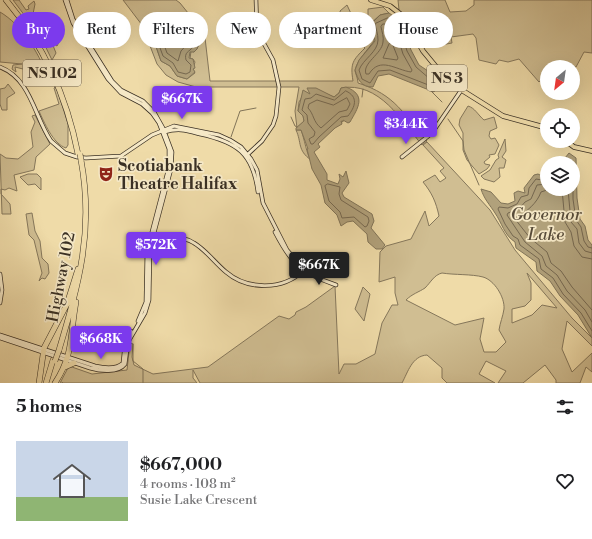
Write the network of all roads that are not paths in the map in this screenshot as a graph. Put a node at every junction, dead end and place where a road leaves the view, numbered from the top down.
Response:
1 (2, 0) edge
2 (8, 0) edge
3 (66, 0) edge
4 (256, 0) edge
5 (371, 0) edge
6 (13, 9) junction
7 (0, 67) edge
8 (460, 89) junction
9 (540, 126) edge
10 (164, 131) junction
11 (157, 135) junction
12 (149, 137) junction
13 (165, 137) junction
14 (578, 148) edge
15 (592, 151) edge
16 (79, 154) junction
17 (247, 155) junction
18 (402, 157) dead end
19 (80, 160) junction
20 (162, 200) junction
21 (152, 234) junction
22 (86, 240) junction
23 (81, 254) junction
24 (304, 270) junction
25 (0, 274) edge
26 (336, 285) dead end
27 (0, 302) edge
28 (0, 337) edge
29 (58, 350) junction
30 (43, 351) junction
31 (68, 359) junction
32 (74, 363) junction
33 (122, 366) junction
34 (64, 368) junction
35 (40, 383) edge
36 (47, 383) edge
37 (55, 383) edge

1 - 6 highway
2 - 6 highway, Highway 102 / NS 102
2 - 16 highway, Highway 102 / NS 102
3 - 10 street
4 - 17 street
5 - 8 main road, NS 3
6 - 16 highway, Highway 102 / NS 102
7 - 12 street
8 - 9 main road, NS 3
8 - 18 street
10 - 11 street
10 - 12 street
10 - 13 street
10 - 17 street
10 - 20 street
11 - 12 street
11 - 13 street
13 - 20 street
14 - 15 main road
16 - 19 highway, Highway 102 / NS 102, bridge
17 - 24 street
19 - 22 highway, Highway 102 / NS 102
19 - 23 highway, Highway 102 / NS 102
20 - 21 street
21 - 24 street
21 - 33 street
22 - 29 highway, Highway 102 / NS 102
22 - 31 highway
23 - 29 highway, Highway 102 / NS 102
23 - 30 highway
24 - 26 street
25 - 27 street
28 - 30 street
29 - 36 highway, Highway 102 / NS 102, bridge
30 - 31 street
30 - 35 highway
31 - 32 street
31 - 33 street
31 - 34 highway
32 - 33 street
32 - 34 highway
34 - 37 highway

